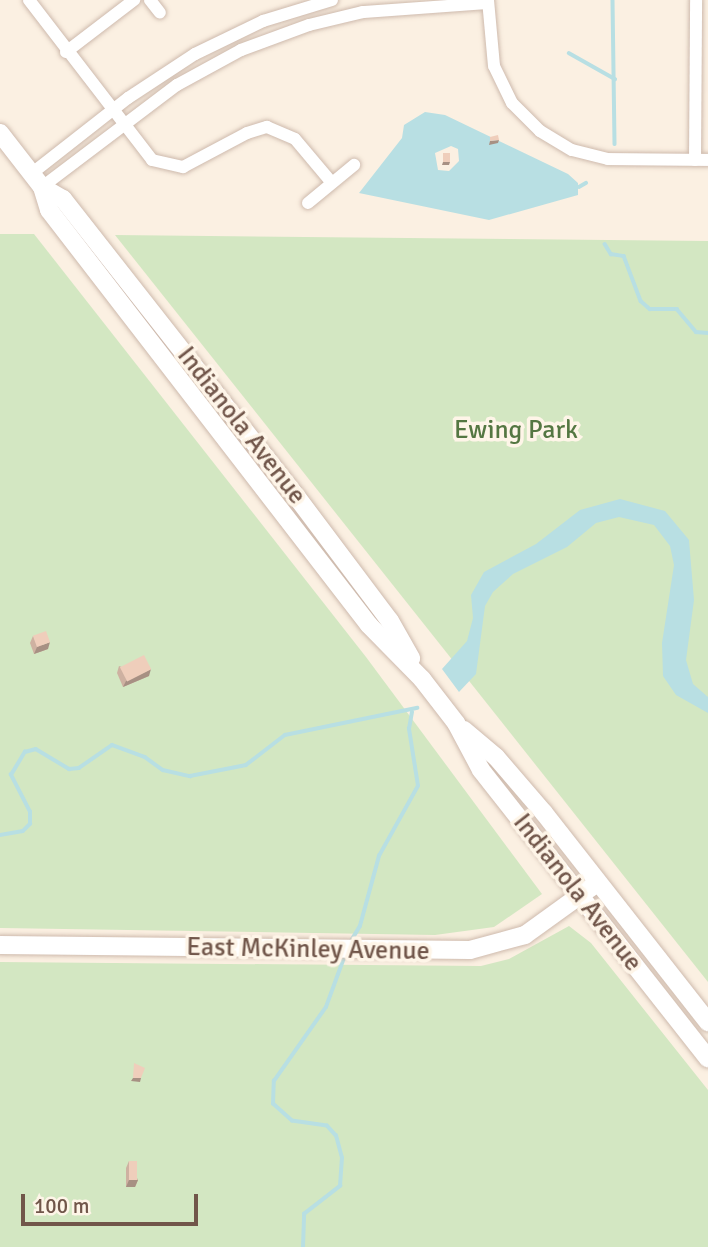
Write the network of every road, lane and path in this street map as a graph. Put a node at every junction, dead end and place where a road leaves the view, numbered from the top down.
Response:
1 (29, 0) edge
2 (134, 0) edge
3 (150, 0) edge
4 (332, 0) edge
5 (696, 0) edge
6 (488, 1) edge
7 (362, 6) edge
8 (160, 13) dead end
9 (66, 52) junction
10 (112, 110) junction
11 (123, 124) junction
12 (0, 133) edge
13 (702, 160) edge
14 (354, 164) dead end
15 (36, 180) junction
16 (332, 183) junction
17 (308, 203) dead end
18 (456, 723) junction
19 (597, 883) junction
20 (580, 897) junction
21 (0, 945) edge
22 (708, 1022) edge
23 (708, 1058) edge

1 - 9 street
2 - 9 street
3 - 8 street
4 - 10 street
5 - 13 street
6 - 7 street
6 - 13 street
7 - 11 street
9 - 10 street
10 - 11 street
10 - 15 street
11 - 15 street
11 - 16 street
12 - 15 main road, Indianola Avenue
14 - 16 street
15 - 18 main road, Indianola Avenue
16 - 17 street
18 - 19 main road, Indianola Avenue
18 - 20 main road, Indianola Avenue
19 - 20 main road, East McKinley Avenue
19 - 22 main road, Indianola Avenue
20 - 21 main road, East McKinley Avenue
20 - 23 main road, Indianola Avenue

